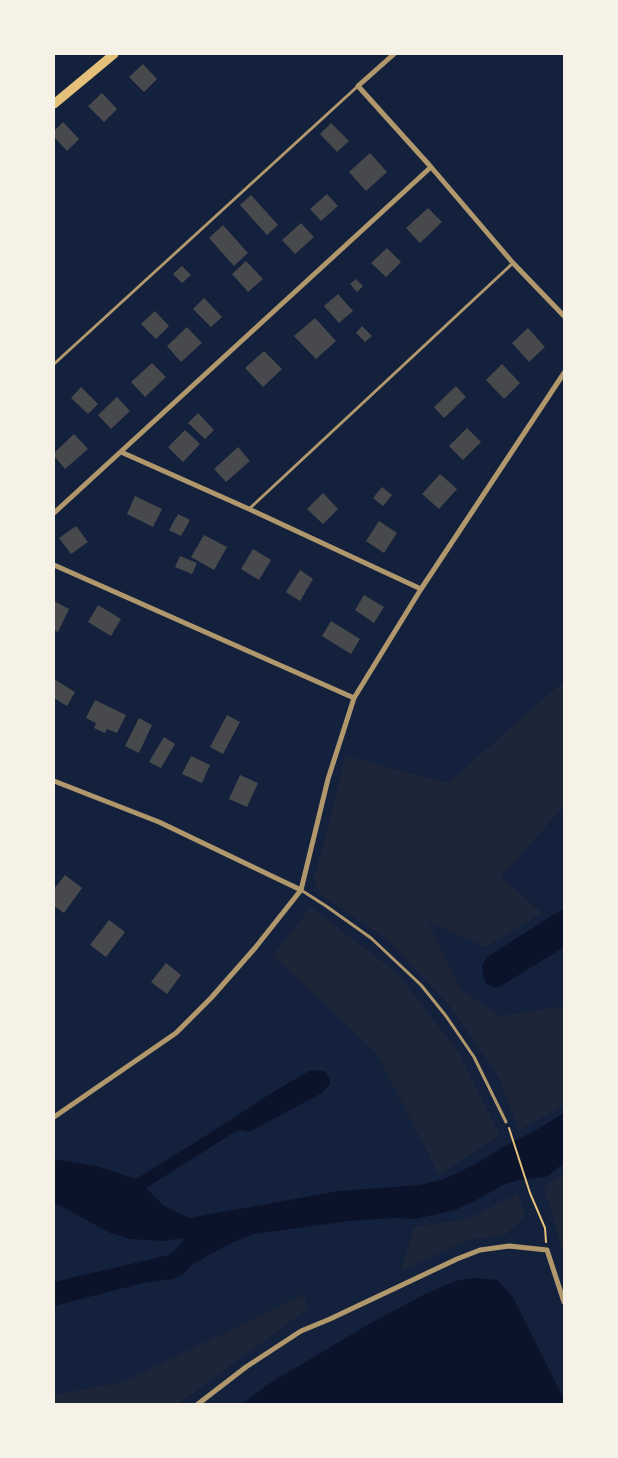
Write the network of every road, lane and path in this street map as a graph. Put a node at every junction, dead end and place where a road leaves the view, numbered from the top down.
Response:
1 (114, 54) edge
2 (394, 54) edge
3 (358, 86) junction
4 (54, 104) edge
5 (431, 167) junction
6 (514, 262) junction
7 (564, 316) edge
8 (54, 364) edge
9 (564, 373) edge
10 (121, 452) junction
11 (249, 509) junction
12 (54, 513) edge
13 (54, 565) edge
14 (421, 589) junction
15 (354, 698) junction
16 (54, 781) edge
17 (301, 890) junction
18 (54, 1117) edge
19 (506, 1122) dead end
20 (512, 1134) dead end
21 (547, 1250) junction
22 (564, 1302) edge
23 (198, 1404) edge

1 - 4 main road
2 - 3 street
3 - 5 street
3 - 8 lane
5 - 6 street
5 - 10 street
6 - 7 street
6 - 11 lane
9 - 14 street
10 - 11 street
10 - 12 street
11 - 14 street
13 - 15 street
14 - 15 street
15 - 17 street
16 - 17 street
17 - 18 street
17 - 19 lane
20 - 21 path
21 - 22 street
21 - 23 street

